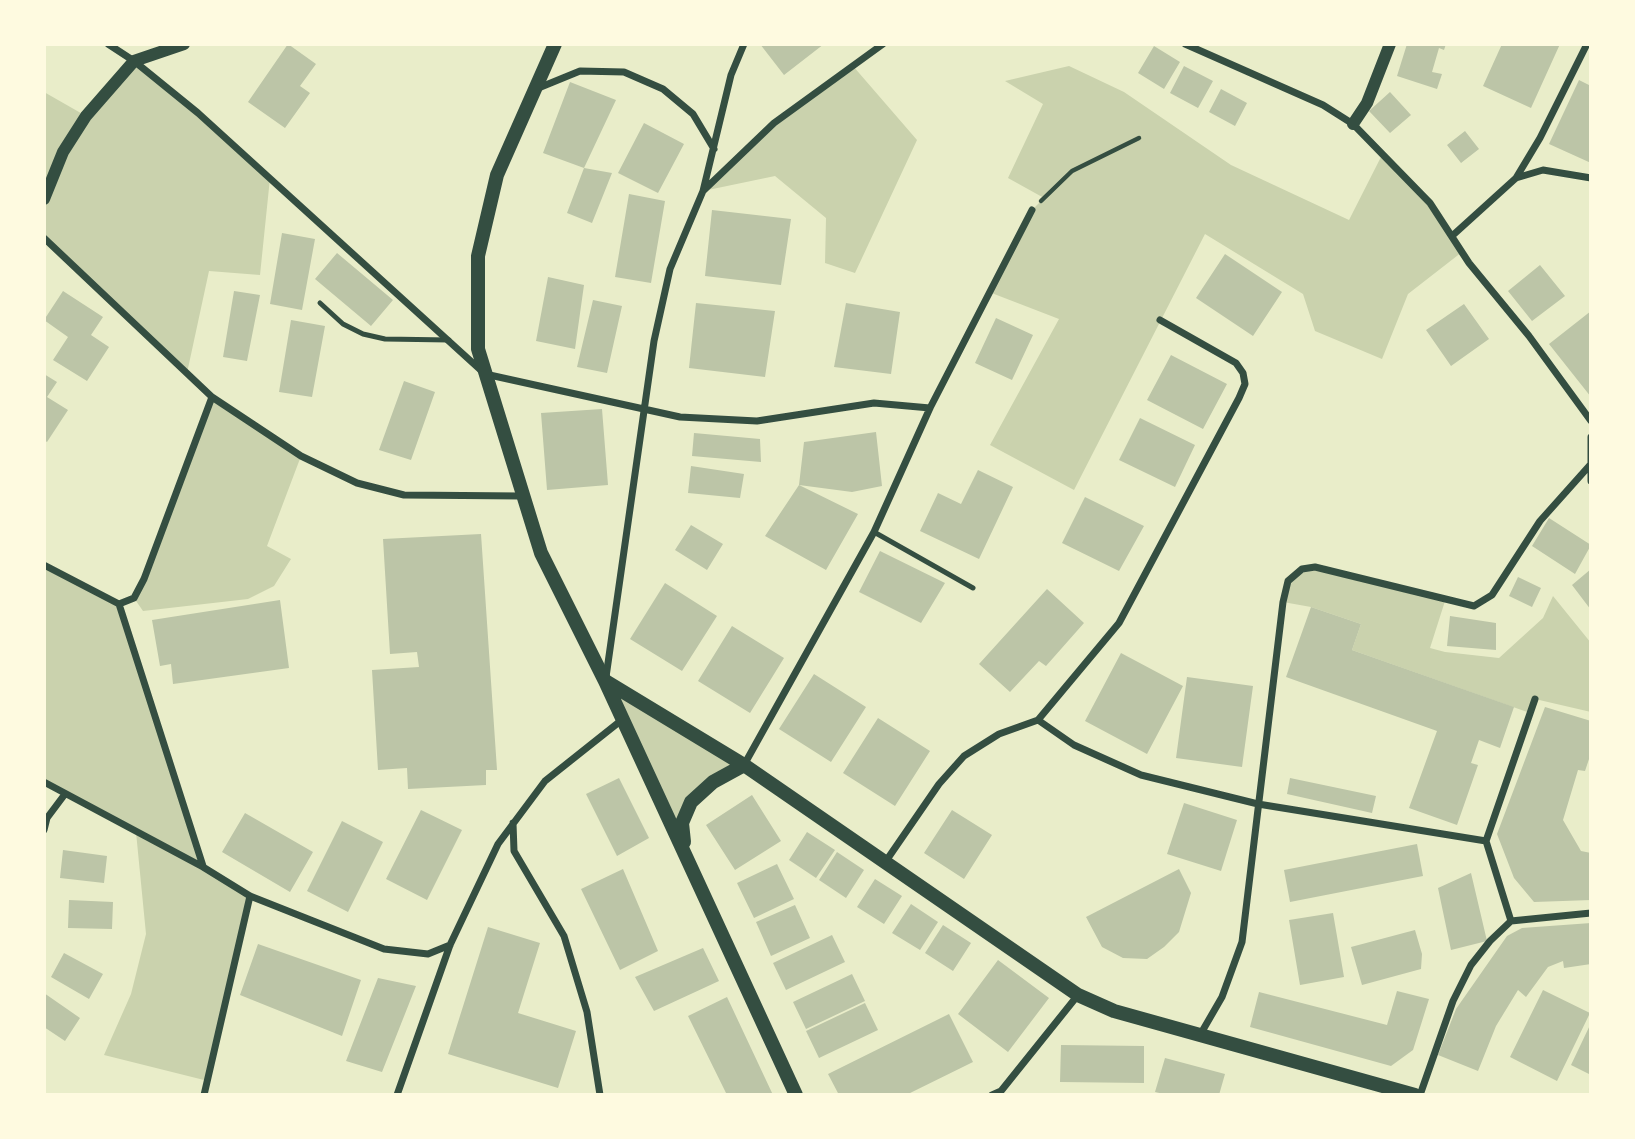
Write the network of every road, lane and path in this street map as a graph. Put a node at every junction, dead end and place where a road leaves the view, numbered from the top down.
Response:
1 (108, 44) edge
2 (184, 44) edge
3 (555, 44) edge
4 (744, 44) edge
5 (883, 44) edge
6 (1185, 44) edge
7 (1390, 44) edge
8 (1587, 44) edge
9 (134, 61) junction
10 (535, 89) junction
11 (1353, 124) junction
12 (1139, 138) dead end
13 (714, 149) junction
14 (1516, 178) junction
15 (1591, 178) edge
16 (703, 191) junction
17 (44, 199) edge
18 (1032, 210) joint
19 (1452, 236) junction
20 (44, 238) edge
21 (320, 303) dead end
22 (1160, 320) dead end
23 (449, 340) junction
24 (485, 374) junction
25 (212, 397) junction
26 (644, 408) junction
27 (930, 408) junction
28 (1591, 421) edge
29 (1591, 437) edge
30 (1590, 465) edge
31 (1591, 481) edge
32 (522, 496) junction
33 (874, 532) junction
34 (44, 565) edge
35 (973, 588) dead end
36 (119, 604) junction
37 (606, 681) junction
38 (1535, 699) dead end
39 (623, 719) junction
40 (1038, 720) junction
41 (744, 765) junction
42 (44, 782) edge
43 (65, 794) junction
44 (1258, 804) junction
45 (512, 821) junction
46 (44, 830) edge
47 (1486, 841) junction
48 (684, 852) junction
49 (886, 861) junction
50 (203, 867) junction
51 (250, 896) junction
52 (1591, 913) edge
53 (1511, 922) junction
54 (450, 945) junction
55 (1078, 995) junction
56 (1199, 1036) junction
57 (1002, 1093) edge
58 (204, 1095) edge
59 (397, 1095) edge
60 (600, 1095) edge
61 (796, 1095) edge
62 (992, 1095) edge
63 (1417, 1095) edge

1 - 9 street
2 - 9 street
3 - 10 main road
4 - 13 street
5 - 16 street
6 - 11 street
7 - 11 street
8 - 14 street
9 - 17 street
9 - 23 street
10 - 13 street
10 - 24 main road
11 - 19 street
12 - 18 path
13 - 16 street
14 - 15 street
14 - 19 street
16 - 26 street
18 - 27 street
19 - 28 street
20 - 25 street
21 - 23 lane
22 - 40 street
23 - 24 street
24 - 26 street
24 - 32 main road
25 - 32 street
25 - 36 street
26 - 27 street
26 - 37 street
27 - 33 street
29 - 30 street
30 - 31 street
30 - 44 street
32 - 37 main road
33 - 35 lane
33 - 41 street
34 - 36 street
36 - 50 street
37 - 39 main road
37 - 41 main road
38 - 47 street
39 - 45 street
39 - 48 main road
40 - 44 street
40 - 49 street
41 - 48 main road
41 - 49 main road
42 - 43 street
43 - 46 street
43 - 50 street
44 - 47 street
44 - 56 street
45 - 54 street
45 - 60 street
47 - 53 street
48 - 61 main road
49 - 55 main road
50 - 51 street
51 - 54 street
51 - 58 street
52 - 53 street
53 - 63 street
54 - 59 street
55 - 56 main road
55 - 57 street
56 - 63 main road
57 - 62 street

